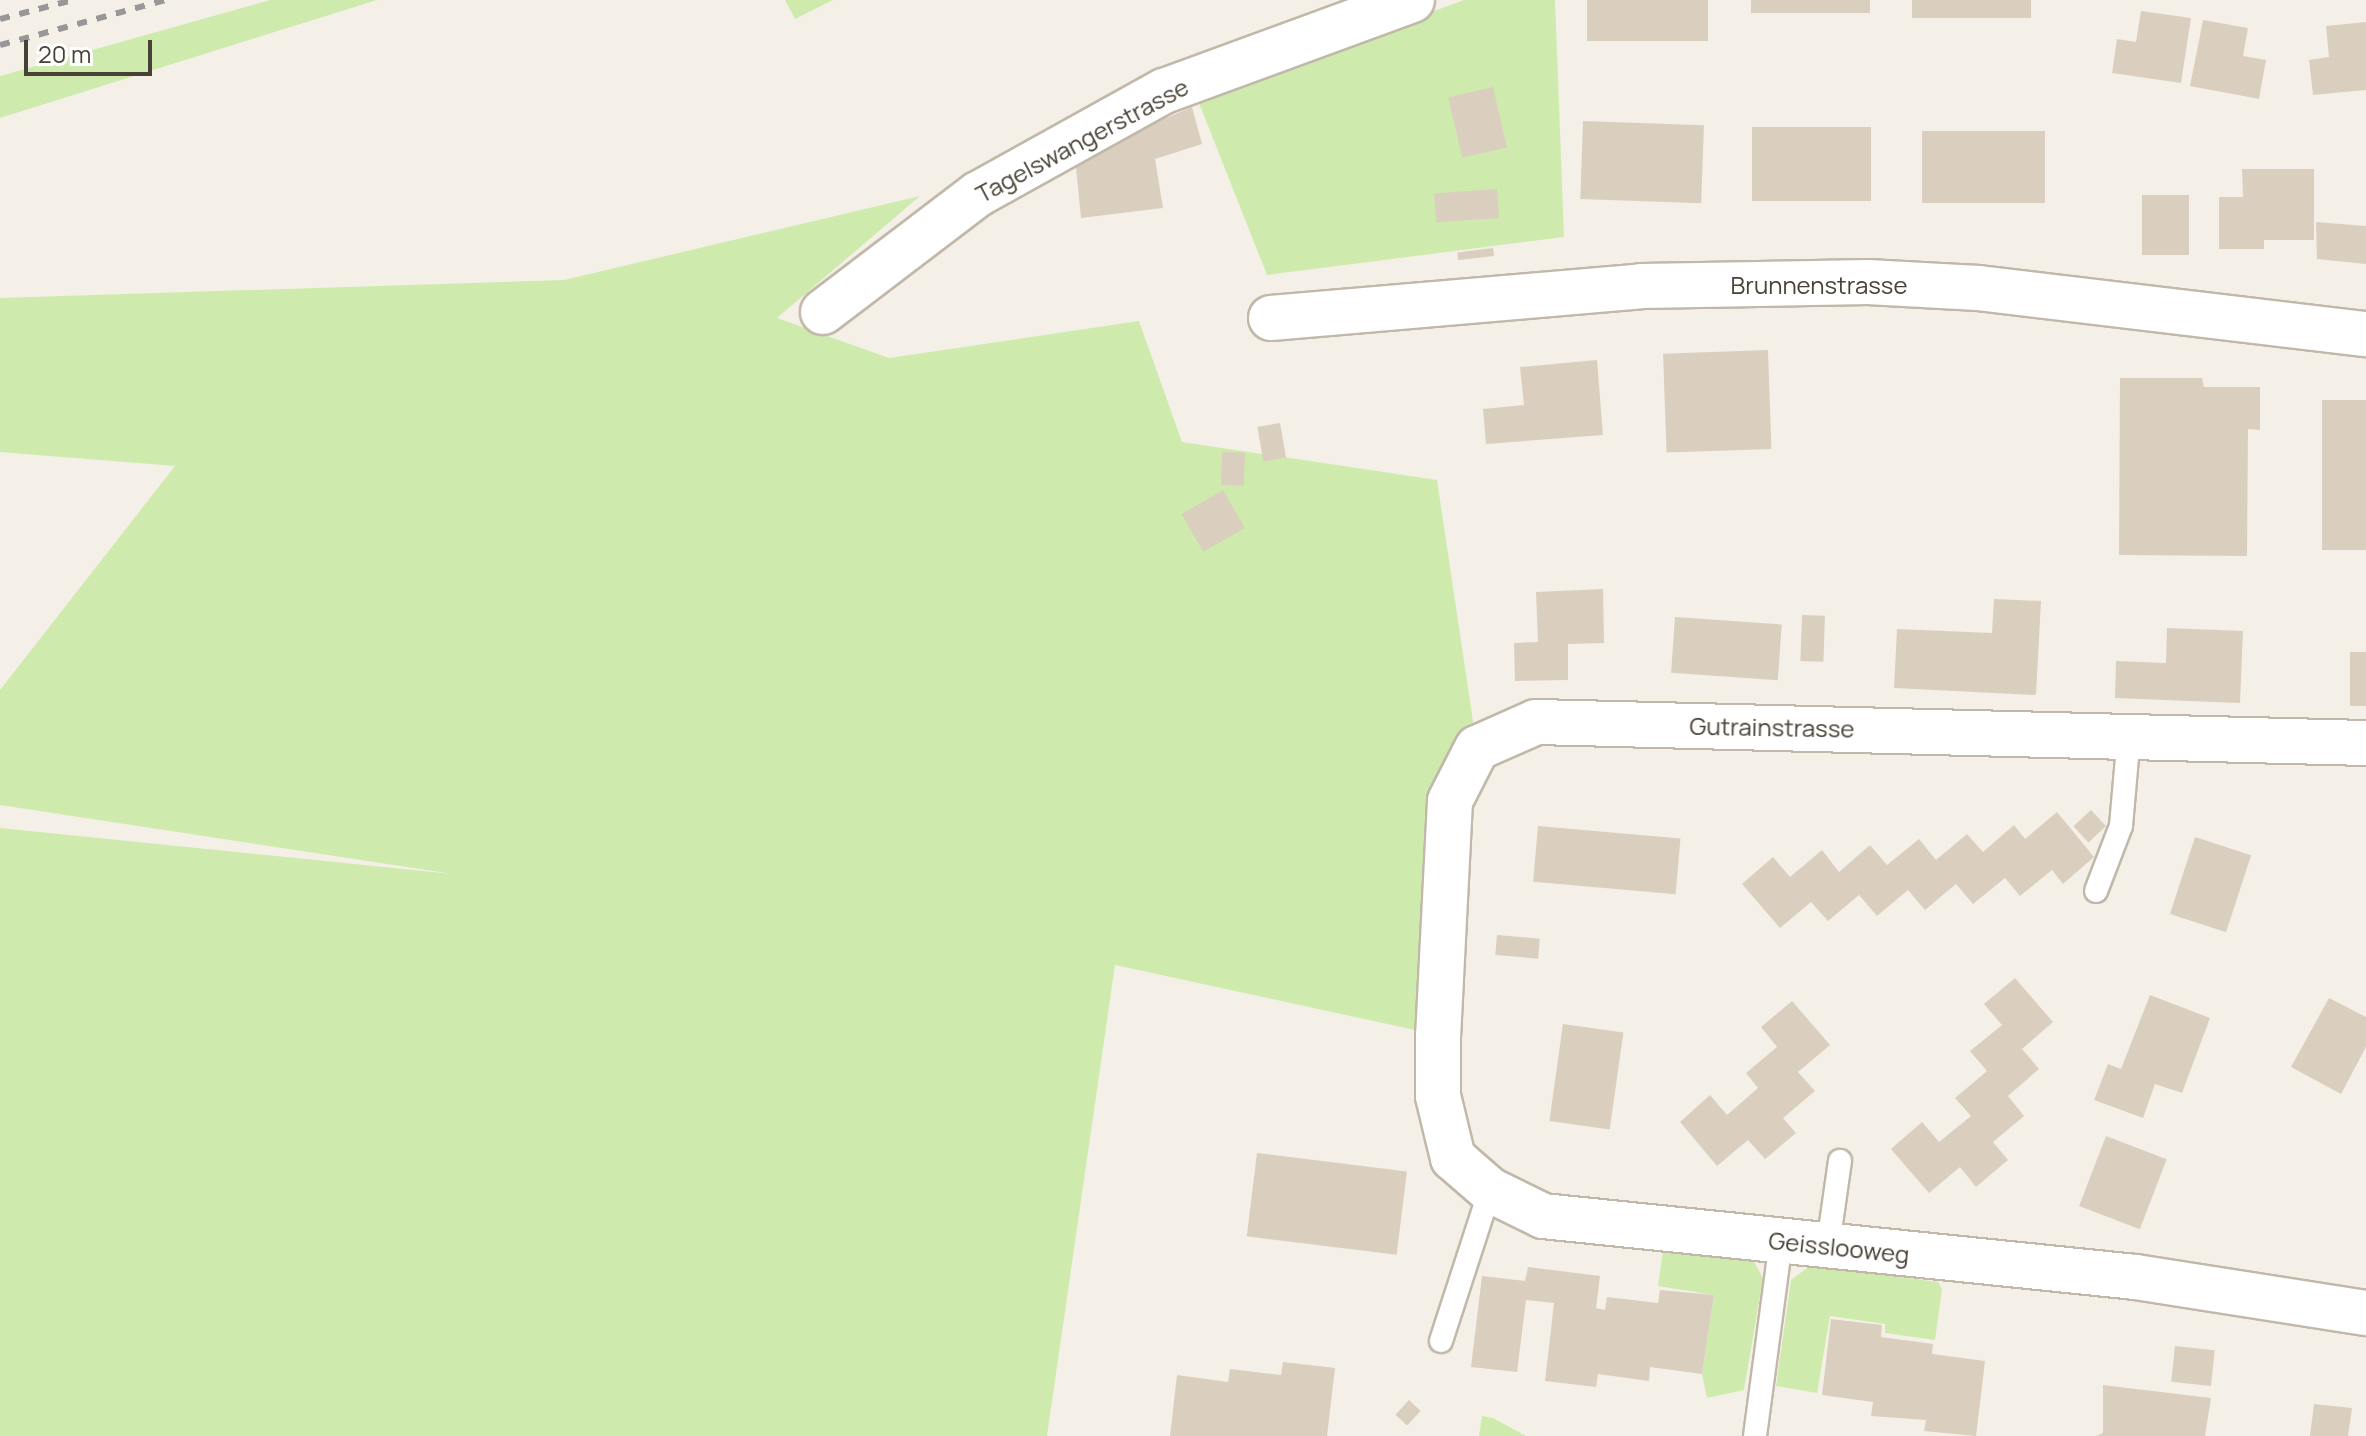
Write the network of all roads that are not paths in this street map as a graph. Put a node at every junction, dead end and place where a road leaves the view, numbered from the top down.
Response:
1 (1412, 0) edge
2 (823, 312) dead end
3 (1271, 318) dead end
4 (2366, 334) edge
5 (2129, 734) junction
6 (2366, 743) edge
7 (2096, 891) dead end
8 (1438, 1035) joint
9 (1840, 1161) dead end
10 (1490, 1190) junction
11 (1781, 1241) junction
12 (1828, 1245) junction
13 (2366, 1313) edge
14 (1441, 1341) dead end
15 (1755, 1436) edge

1 - 2 street, Tagelswangerstrasse
3 - 4 street, Brunnenstrasse
5 - 6 street, Gutrainstrasse
5 - 7 lane
5 - 8 street, Gutrainstrasse
8 - 10 street, Geisslooweg
9 - 12 lane
10 - 11 street, Geisslooweg
10 - 14 lane
11 - 12 street, Geisslooweg
11 - 15 lane
12 - 13 street, Geisslooweg

